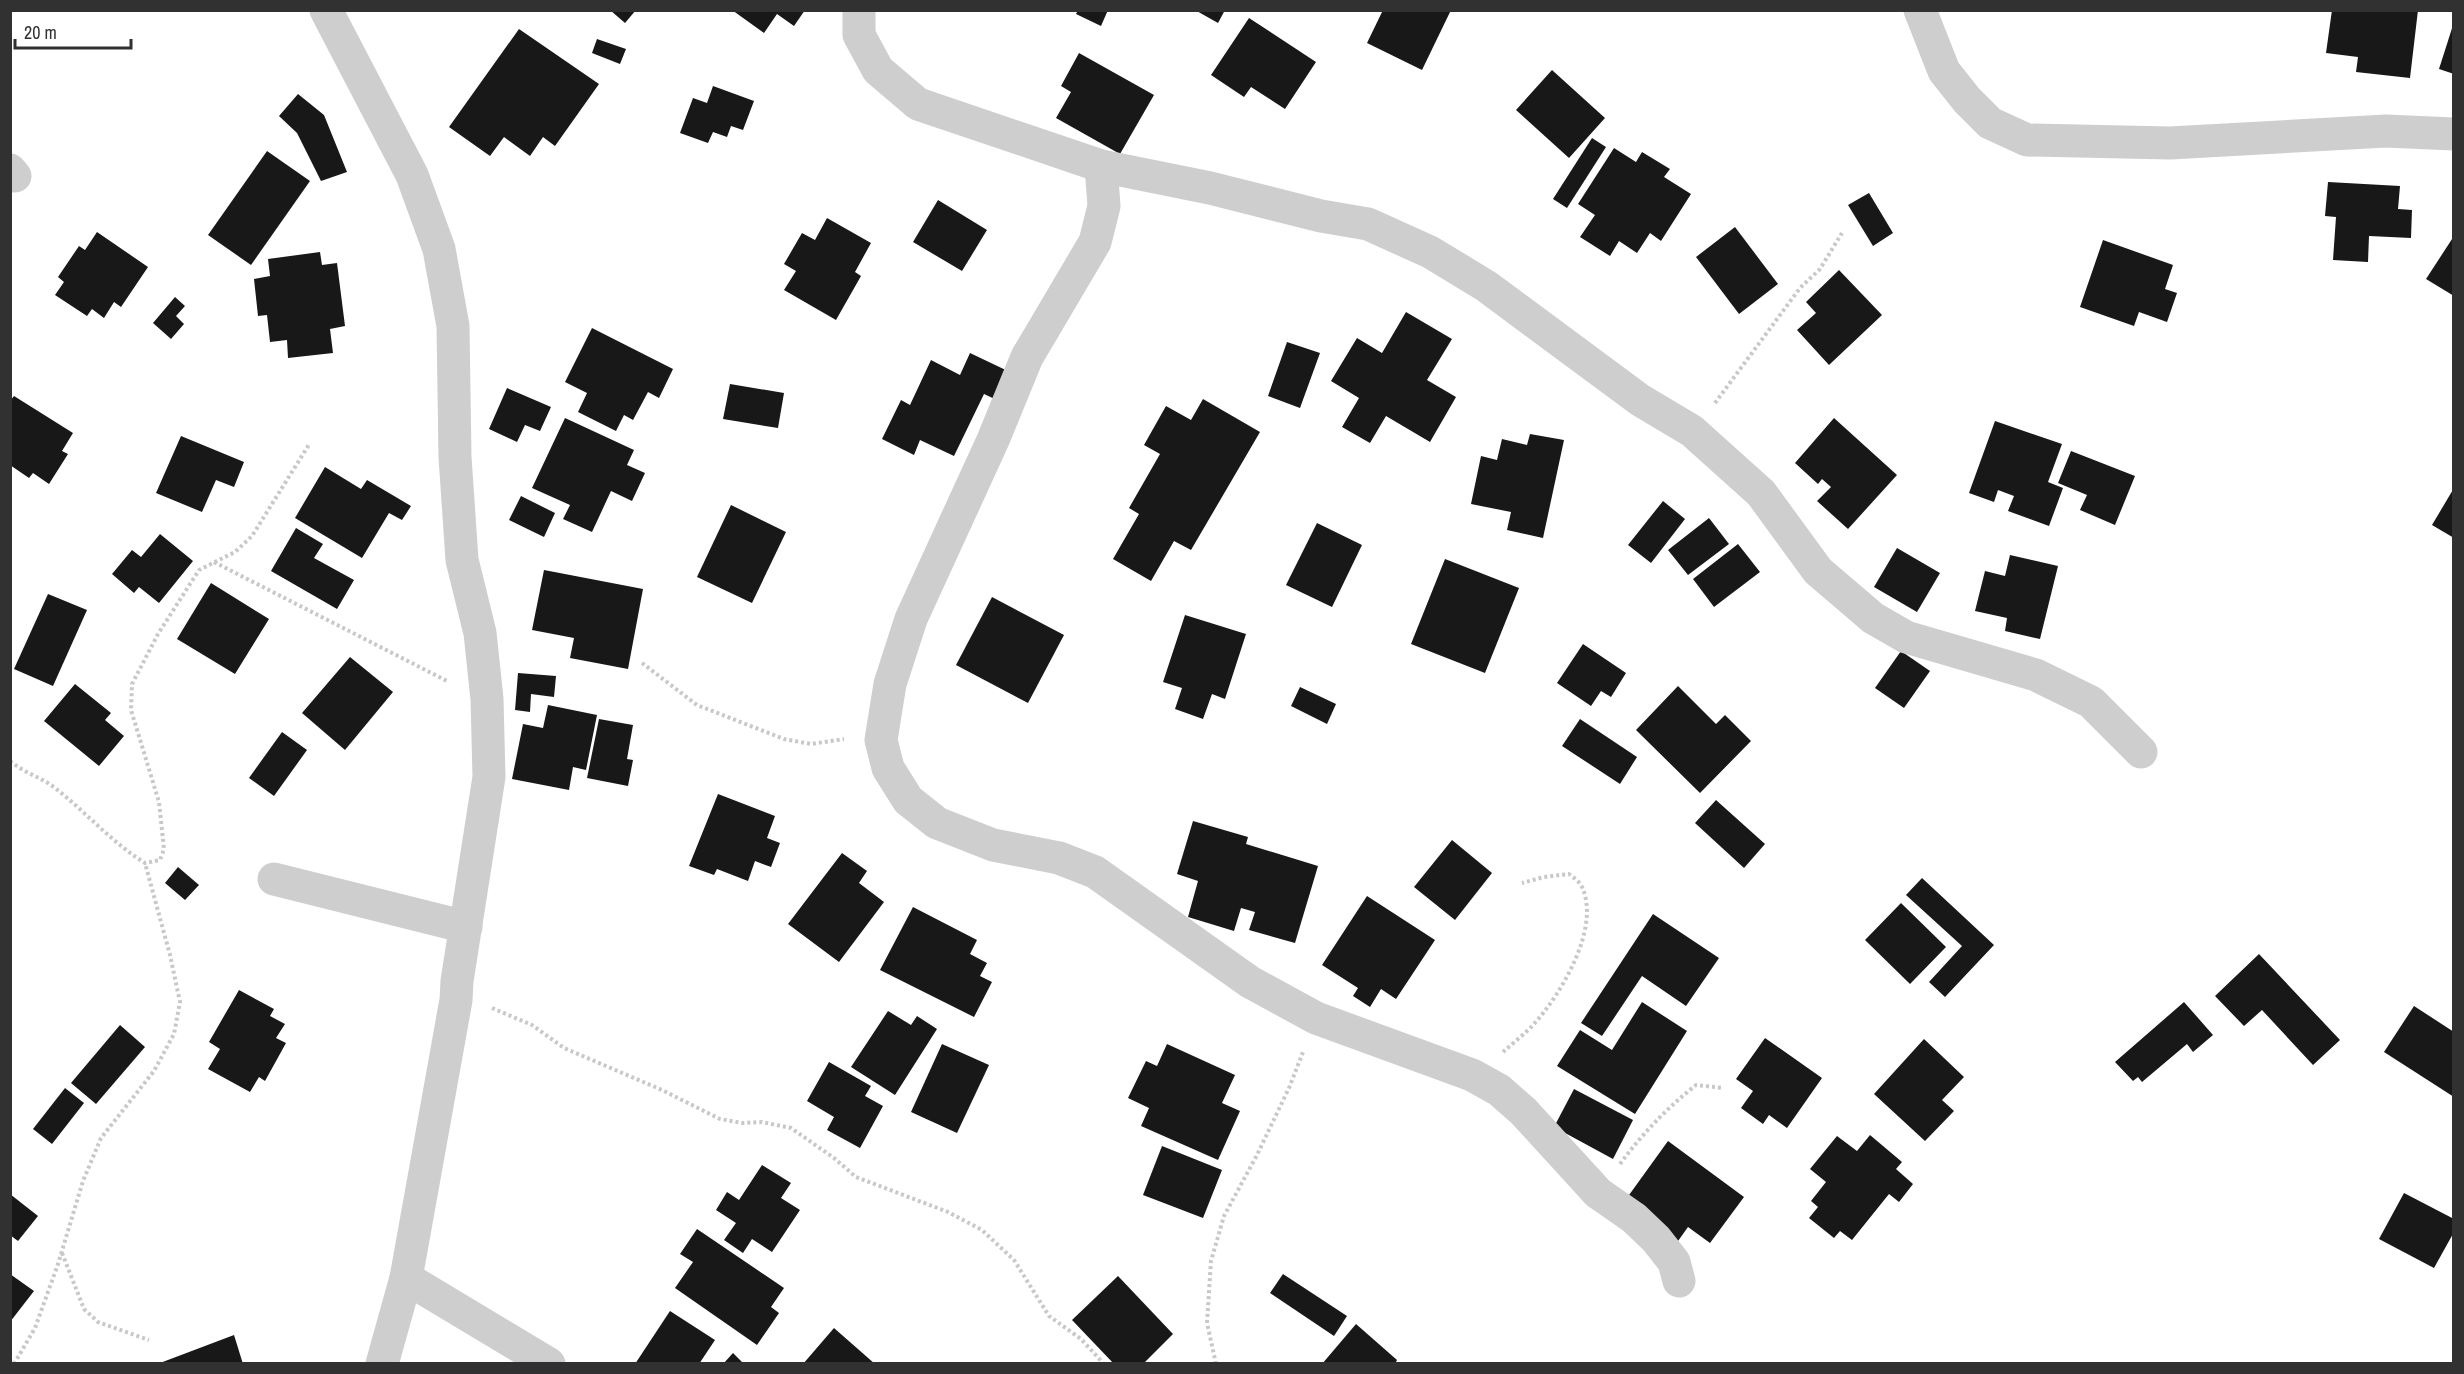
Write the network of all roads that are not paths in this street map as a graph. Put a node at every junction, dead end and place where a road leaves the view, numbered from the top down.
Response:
1 (326, 10) edge
2 (859, 10) edge
3 (1920, 10) edge
4 (2454, 134) edge
5 (1101, 166) junction
6 (2141, 752) dead end
7 (273, 879) dead end
8 (466, 927) junction
9 (406, 1278) junction
10 (1679, 1281) dead end
11 (382, 1364) edge
12 (549, 1364) edge

1 - 8 street
2 - 5 street
3 - 4 street
5 - 6 street
5 - 10 street
7 - 8 street
8 - 9 street
9 - 11 street
9 - 12 street

